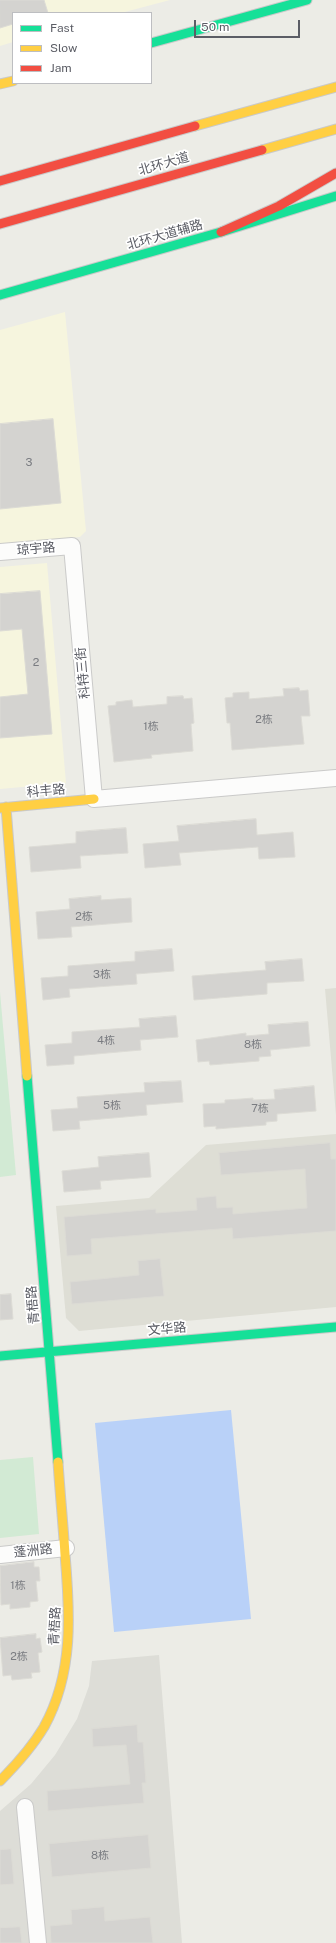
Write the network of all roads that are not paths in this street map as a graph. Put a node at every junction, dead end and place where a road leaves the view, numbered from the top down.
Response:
1 (307, 0) edge
2 (284, 3) edge
3 (152, 43) edge
4 (12, 81) edge
5 (0, 84) edge
6 (336, 87) edge
7 (336, 128) edge
8 (336, 173) edge
9 (0, 181) edge
10 (336, 196) edge
11 (0, 224) edge
12 (221, 232) junction
13 (0, 295) edge
14 (72, 546) joint
15 (0, 552) edge
16 (336, 778) edge
17 (94, 799) junction
18 (3, 808) edge
19 (336, 1327) edge
20 (50, 1353) junction
21 (0, 1356) edge
22 (66, 1548) junction
23 (0, 1555) edge
24 (0, 1781) edge
25 (25, 1807) dead end
26 (38, 1943) edge

1 - 2 main road
2 - 3 main road
4 - 5 main road
6 - 9 main road
7 - 11 main road, 北环大道
8 - 12 main road
10 - 12 main road, 北环大道辅路
12 - 13 main road, 北环大道辅路
14 - 15 street, 琼宇路
14 - 17 street, 科特三街
16 - 17 street
17 - 18 main road, 科丰路
18 - 20 main road, 青梧路
19 - 20 main road, 文华路
20 - 21 main road, 文华路
20 - 22 main road, 青梧路
22 - 23 street, 蓬洲路
22 - 24 main road, 青梧路
25 - 26 street

